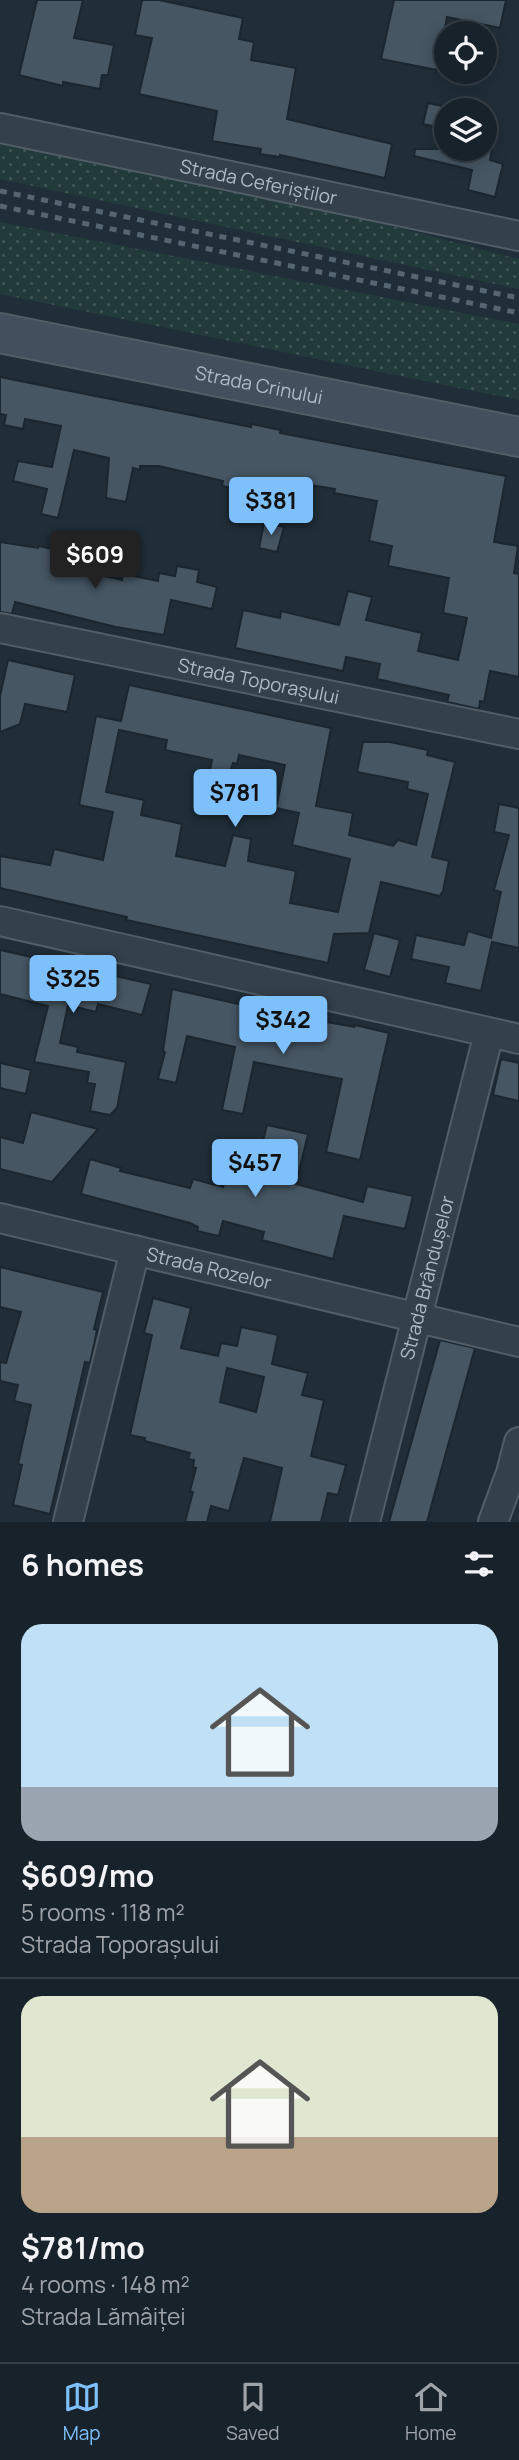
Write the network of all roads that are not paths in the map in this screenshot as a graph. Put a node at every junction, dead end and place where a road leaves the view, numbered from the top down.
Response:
1 (0, 128) edge
2 (519, 236) edge
3 (0, 333) edge
4 (519, 436) edge
5 (0, 628) edge
6 (519, 734) edge
7 (0, 921) edge
8 (489, 1033) junction
9 (519, 1039) edge
10 (0, 1218) edge
11 (135, 1250) junction
12 (418, 1318) junction
13 (519, 1342) edge
14 (519, 1442) edge
15 (68, 1522) edge
16 (365, 1522) edge
17 (493, 1522) edge

1 - 2 street, Strada Ceferiștilor
3 - 4 street, Strada Crinului
5 - 6 street, Strada Toporașului
7 - 8 street
8 - 9 street
8 - 12 street, Strada Brândușelor
10 - 11 street, Strada Rozelor
11 - 12 street, Strada Rozelor
11 - 15 street
12 - 13 street, Strada Rozelor
12 - 16 street, Strada Brândușelor
14 - 17 street

